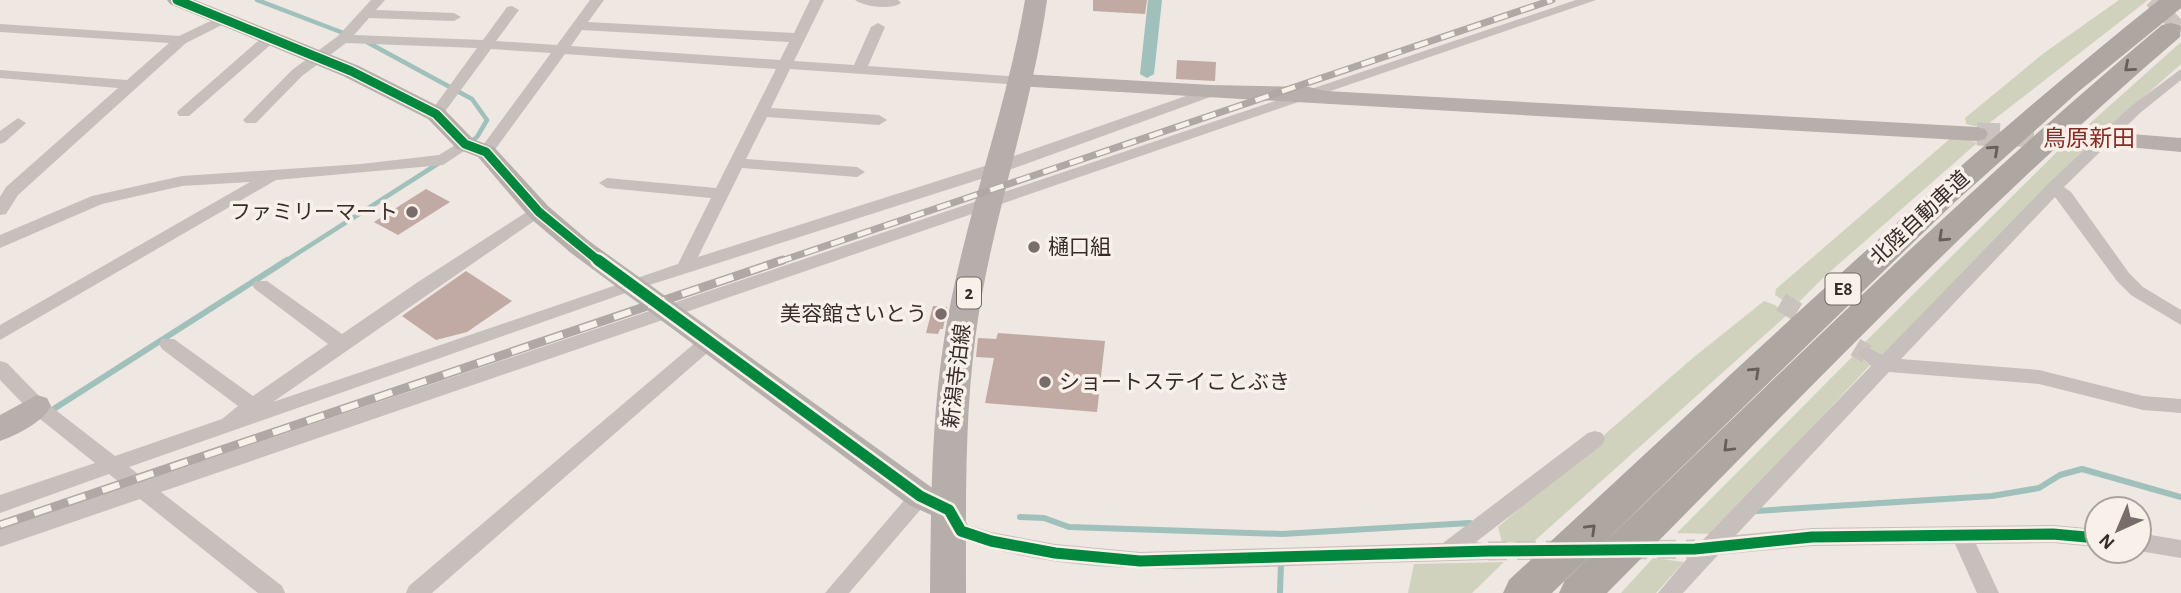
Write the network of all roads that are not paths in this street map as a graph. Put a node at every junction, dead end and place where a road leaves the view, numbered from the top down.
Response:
1 (177, 0) edge
2 (378, 0) edge
3 (597, 0) edge
4 (817, 0) edge
5 (862, 0) edge
6 (1035, 0) edge
7 (1589, 0) edge
8 (2175, 0) edge
9 (894, 2) dead end
10 (512, 10) dead end
11 (366, 13) junction
12 (454, 17) dead end
13 (223, 19) junction
14 (2181, 23) edge
15 (580, 26) junction
16 (878, 27) dead end
17 (0, 29) edge
18 (271, 37) junction
19 (800, 38) junction
20 (343, 39) junction
21 (181, 40) junction
22 (485, 45) junction
23 (562, 50) junction
24 (318, 60) junction
25 (784, 63) junction
26 (860, 68) junction
27 (2181, 73) edge
28 (0, 74) edge
29 (1022, 81) junction
30 (133, 85) junction
31 (1211, 92) junction
32 (1310, 94) junction
33 (761, 112) junction
34 (184, 113) dead end
35 (436, 114) junction
36 (251, 120) dead end
37 (879, 120) dead end
38 (18, 123) dead end
39 (1977, 134) tunnel mouth
40 (2082, 137) tunnel mouth
41 (0, 139) edge
42 (2106, 141) junction
43 (2181, 145) edge
44 (475, 148) junction
45 (736, 163) junction
46 (1000, 167) junction
47 (857, 172) dead end
48 (276, 174) junction
49 (607, 183) dead end
50 (2054, 188) junction
51 (6, 191) edge
52 (720, 194) junction
53 (991, 203) junction
54 (0, 210) edge
55 (540, 212) junction
56 (0, 242) edge
57 (685, 267) junction
58 (261, 285) dead end
59 (631, 285) junction
60 (666, 313) junction
61 (2181, 318) edge
62 (0, 333) edge
63 (708, 342) junction
64 (169, 344) dead end
65 (342, 344) junction
66 (1875, 360) junction
67 (0, 368) edge
68 (251, 405) junction
69 (37, 406) junction
70 (2181, 406) edge
71 (0, 429) edge
72 (221, 429) junction
73 (1595, 439) dead end
74 (114, 467) junction
75 (143, 490) junction
76 (920, 496) junction
77 (0, 504) edge
78 (949, 510) junction
79 (1961, 535) junction
80 (2083, 537) edge
81 (0, 538) edge
82 (2153, 544) edge
83 (1705, 547) junction
84 (2181, 549) edge
85 (1488, 551) tunnel mouth
86 (1446, 553) junction
87 (274, 593) edge
88 (417, 593) edge
89 (835, 593) edge
90 (948, 593) edge
91 (1524, 593) edge
92 (1580, 593) edge
93 (1669, 593) edge
94 (1988, 593) edge

1 - 13 street
2 - 11 street
3 - 15 street
4 - 19 street
5 - 9 street
6 - 29 main road, 新潟寺泊線 / 2
7 - 32 street
91 -> 8 highway, 北陸自動車道 / E8
10 - 22 street
11 - 12 street
11 - 20 street
13 - 18 street
13 - 21 street
14 -> 92 highway, 北陸自動車道 / E8
15 - 19 street
15 - 23 street
16 - 26 street
17 - 21 street
18 - 24 street
18 - 34 street
19 - 25 street
20 - 22 street
20 - 24 street
21 - 30 street
22 - 23 street
22 - 35 street
23 - 25 street
23 - 44 street
24 - 35 street
24 - 36 street
25 - 26 street
25 - 33 street
26 - 29 street
27 - 42 street
28 - 30 street
29 - 31 street
29 - 46 main road, 新潟寺泊線 / 2
30 - 51 street
31 - 32 street
31 - 46 street
32 - 39 street
32 - 53 street
33 - 37 street
33 - 45 street
35 - 44 street
38 - 41 street
40 - 42 street
42 - 43 street
42 - 50 street
44 - 48 street
44 - 55 street
45 - 47 street
45 - 52 street
46 - 53 main road, 新潟寺泊線 / 2
46 - 57 street
48 - 56 street
48 - 62 street
49 - 52 street
50 - 61 street
50 - 66 street
51 - 54 street
52 - 57 street
53 - 60 street
53 - 78 main road, 新潟寺泊線 / 2
55 - 59 street
55 - 65 street
57 - 59 street
58 - 65 street
59 - 60 street
59 - 72 street
60 - 63 street
60 - 75 street
63 - 76 street
63 - 88 street
64 - 68 street
65 - 68 street
66 - 70 street
66 - 83 street
67 - 69 street
68 - 72 street
69 - 71 street
69 - 74 street
72 - 74 street
73 - 86 street
74 - 75 street
74 - 77 street
75 - 81 street
75 - 87 street
76 - 78 street
76 - 89 street
78 - 86 street
78 - 90 main road, 新潟寺泊線 / 2
79 - 80 street
79 - 83 street
79 - 94 street
82 - 84 street
83 - 93 street
85 - 86 street

